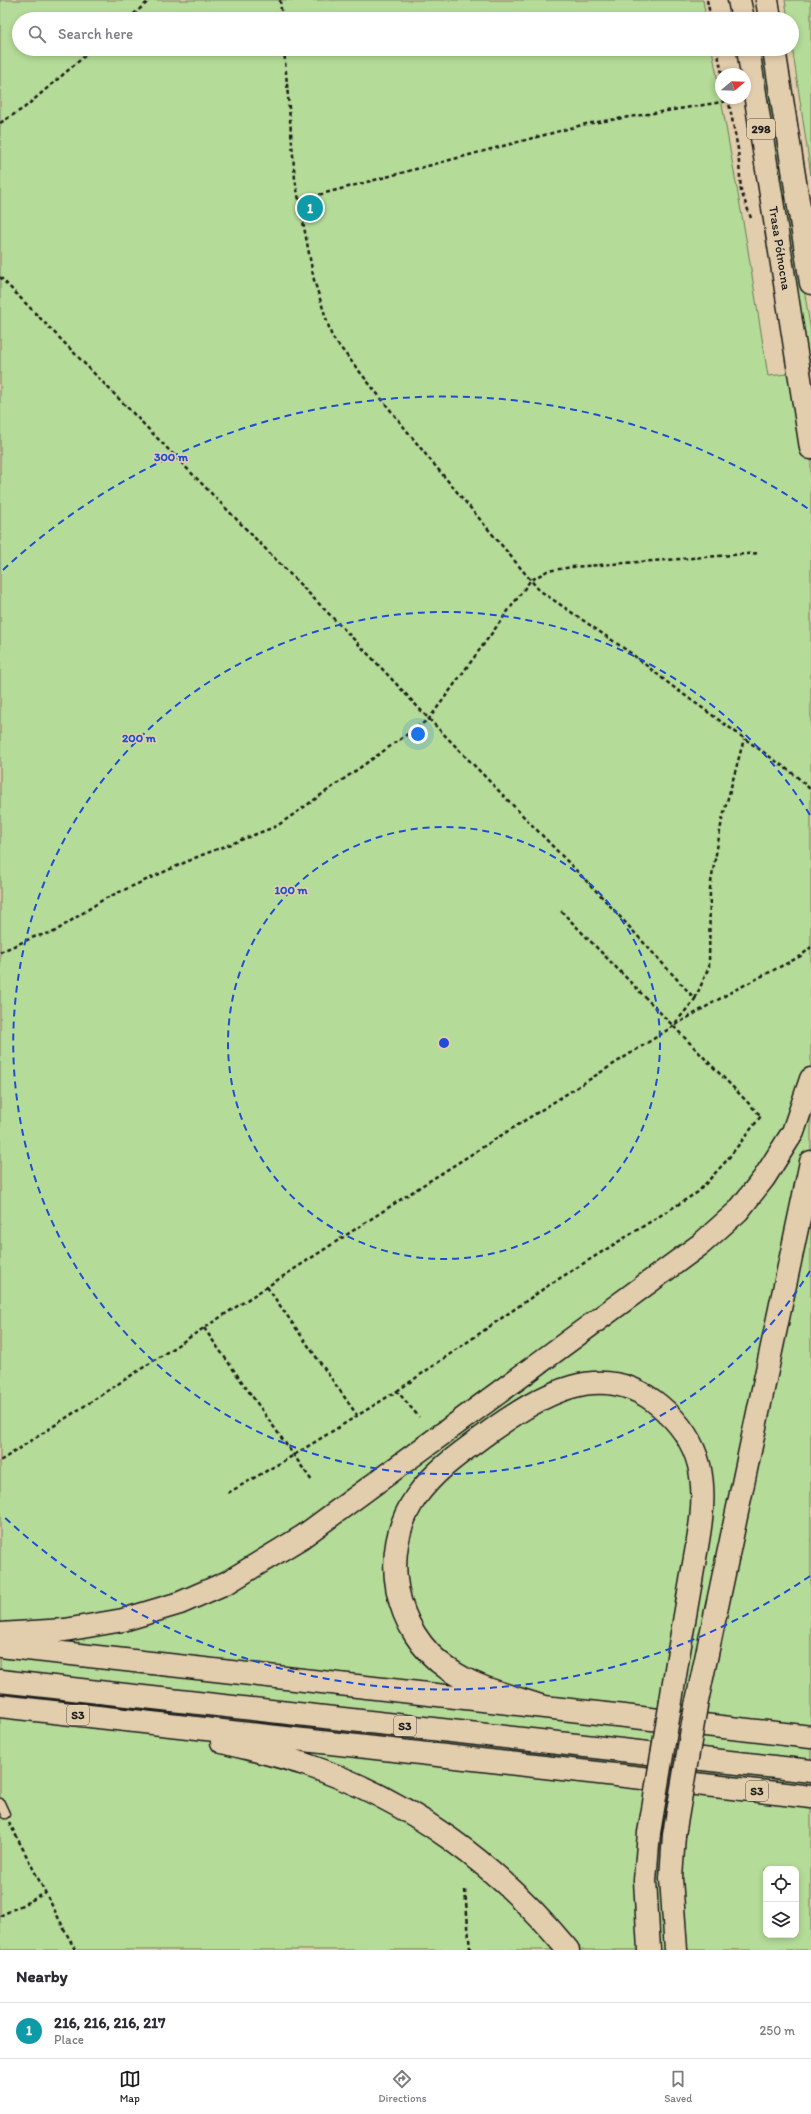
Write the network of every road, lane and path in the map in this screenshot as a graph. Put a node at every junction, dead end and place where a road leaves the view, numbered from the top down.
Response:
1 (150, 0) edge
2 (280, 0) edge
3 (708, 0) edge
4 (739, 0) edge
5 (767, 0) edge
6 (136, 12) edge
7 (281, 12) edge
8 (710, 12) edge
9 (742, 12) edge
10 (769, 12) edge
11 (85, 56) edge
12 (285, 56) edge
13 (718, 56) edge
14 (749, 56) edge
15 (775, 56) edge
16 (721, 68) edge
17 (715, 102) edge
18 (729, 104) edge
19 (0, 123) edge
20 (299, 200) junction
21 (752, 218) dead end
22 (0, 277) edge
23 (811, 283) edge
24 (811, 448) edge
25 (759, 553) dead end
26 (530, 580) junction
27 (429, 719) junction
28 (744, 739) junction
29 (811, 790) edge
30 (561, 911) dead end
31 (811, 947) edge
32 (0, 952) edge
33 (695, 999) junction
34 (672, 1027) junction
35 (811, 1079) edge
36 (811, 1162) edge
37 (266, 1287) junction
38 (204, 1328) junction
39 (397, 1391) junction
40 (358, 1415) junction
41 (419, 1417) dead end
42 (294, 1455) junction
43 (0, 1461) edge
44 (312, 1481) dead end
45 (228, 1493) dead end
46 (0, 1634) edge
47 (0, 1646) edge
48 (0, 1681) edge
49 (0, 1706) edge
50 (544, 1707) junction
51 (157, 1724) junction
52 (811, 1737) edge
53 (811, 1771) edge
54 (811, 1797) edge
55 (0, 1803) edge
56 (5, 1814) joint
57 (465, 1890) dead end
58 (46, 1893) junction
59 (0, 1916) edge
60 (75, 1950) edge
61 (470, 1950) edge
62 (568, 1950) edge
63 (649, 1950) edge
64 (676, 1950) edge

1 - 6 path
2 - 7 path
3 - 8 path
4 - 9 main road
5 - 10 main road
11 - 19 path
12 - 20 path
13 - 16 path
14 - 24 main road, Trasa Północna / 298
15 - 23 main road, Trasa Północna / 298
17 - 20 path
18 - 21 path
20 - 26 path
22 - 27 path
25 - 26 path
26 - 27 path
26 - 28 path
27 - 32 path
27 - 33 path
28 - 29 path
28 - 33 path
30 - 34 path
31 - 34 path
33 - 34 path
34 - 37 path
34 - 39 path
35 - 46 main road
36 - 64 main road, bridge
37 - 38 path
37 - 40 path
38 - 42 path
38 - 43 path
39 - 40 path
39 - 41 path
40 - 42 path
42 - 44 path
42 - 45 path
47 - 50 main road
48 - 53 main road, S3
49 - 51 main road, S3
50 - 52 main road
50 - 63 main road, bridge
51 - 54 main road, S3
51 - 62 main road
55 - 56 lane
56 - 58 path
57 - 61 path
58 - 59 path
58 - 60 path

